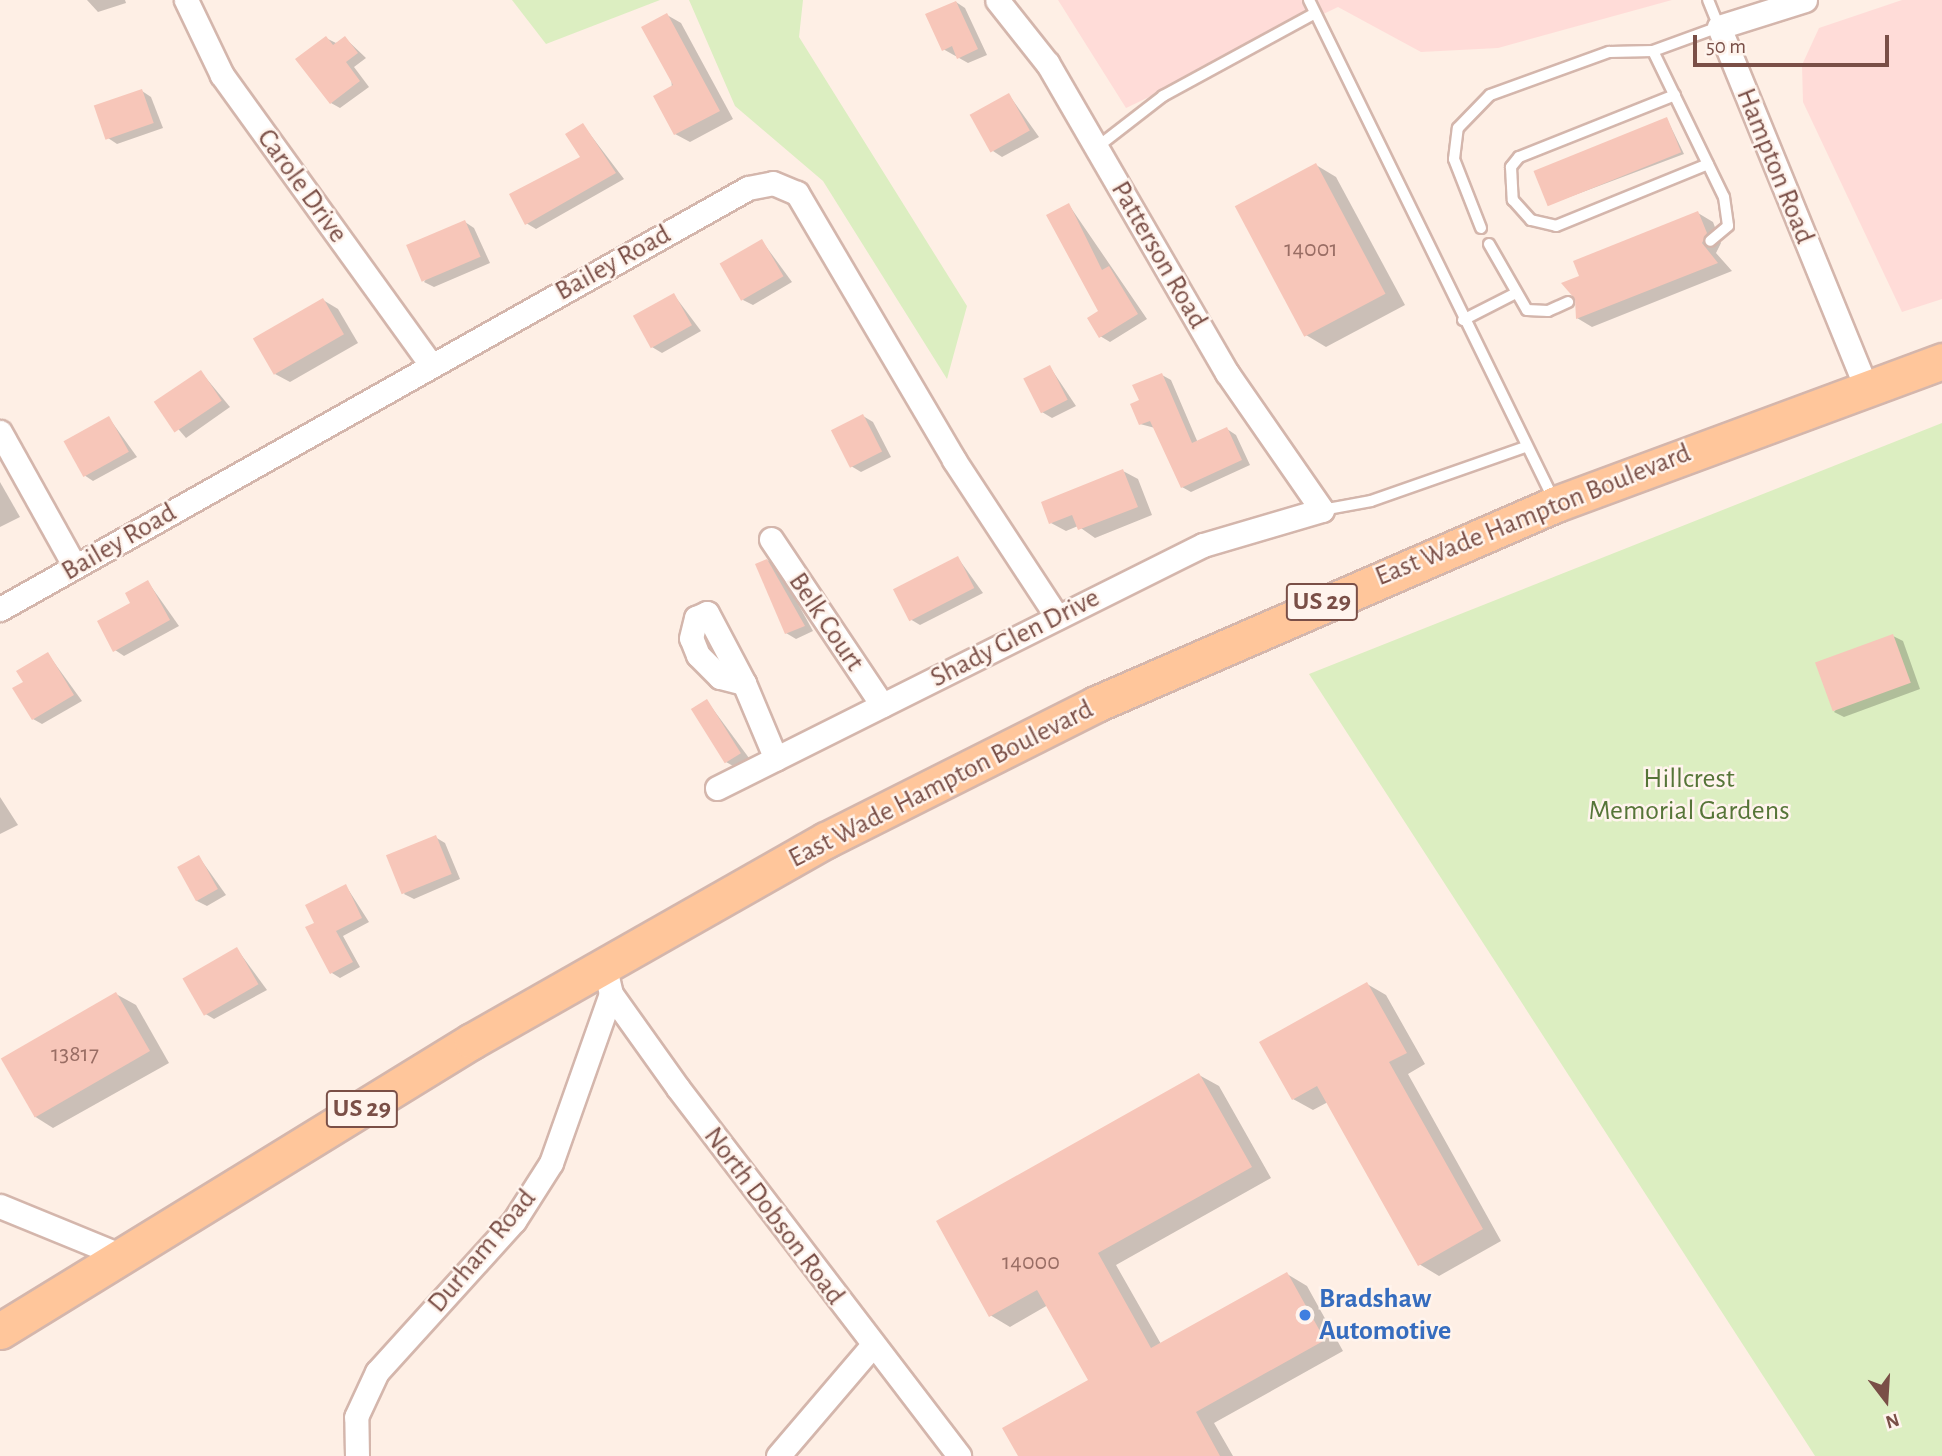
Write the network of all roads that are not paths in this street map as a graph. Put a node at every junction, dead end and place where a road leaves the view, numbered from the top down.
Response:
1 (186, 0) edge
2 (997, 0) edge
3 (1309, 0) edge
4 (1709, 0) edge
5 (1805, 0) edge
6 (1315, 13) junction
7 (1719, 27) junction
8 (1653, 51) junction
9 (1675, 96) junction
10 (1096, 148) junction
11 (1708, 164) junction
12 (1481, 228) dead end
13 (1710, 241) dead end
14 (1489, 244) dead end
15 (1514, 295) junction
16 (1568, 302) dead end
17 (1463, 320) junction
18 (1942, 360) edge
19 (431, 365) junction
20 (1866, 388) junction
21 (0, 432) edge
22 (1525, 447) junction
23 (1556, 504) junction
24 (1322, 510) junction
25 (771, 539) dead end
26 (75, 567) junction
27 (0, 609) edge
28 (1057, 617) junction
29 (744, 683) dead end
30 (882, 705) junction
31 (776, 759) junction
32 (717, 788) dead end
33 (608, 981) junction
34 (0, 1206) edge
35 (122, 1256) junction
36 (0, 1331) edge
37 (872, 1346) junction
38 (357, 1456) edge
39 (778, 1456) edge
40 (958, 1456) edge

1 - 19 street, Carole Drive
2 - 10 street, Patterson Road
3 - 6 lane
4 - 7 lane
5 - 7 street
6 - 10 lane
6 - 17 lane
7 - 8 lane
7 - 20 street, Hampton Road
8 - 9 lane
8 - 12 lane
9 - 11 lane
9 - 11 lane
10 - 24 street, Patterson Road
11 - 13 lane
14 - 15 lane
15 - 16 lane
15 - 17 lane
17 - 22 lane
18 - 20 main road, East Wade Hampton Boulevard / US 29
19 - 26 street, Bailey Road
19 - 28 street, Bailey Road
20 - 23 main road, East Wade Hampton Boulevard / US 29
21 - 26 street
22 - 23 lane
22 - 24 lane
23 - 33 main road, East Wade Hampton Boulevard / US 29
24 - 28 street, Shady Glen Drive
25 - 30 street, Belk Court
26 - 27 street, Bailey Road
28 - 30 street, Shady Glen Drive
29 - 31 street
30 - 31 street, Shady Glen Drive
31 - 32 street, Shady Glen Drive
33 - 35 main road, East Wade Hampton Boulevard / US 29
33 - 37 street, North Dobson Road
33 - 38 street, Durham Road
34 - 35 street
35 - 36 main road, East Wade Hampton Boulevard / US 29
37 - 39 street
37 - 40 street, North Dobson Road

